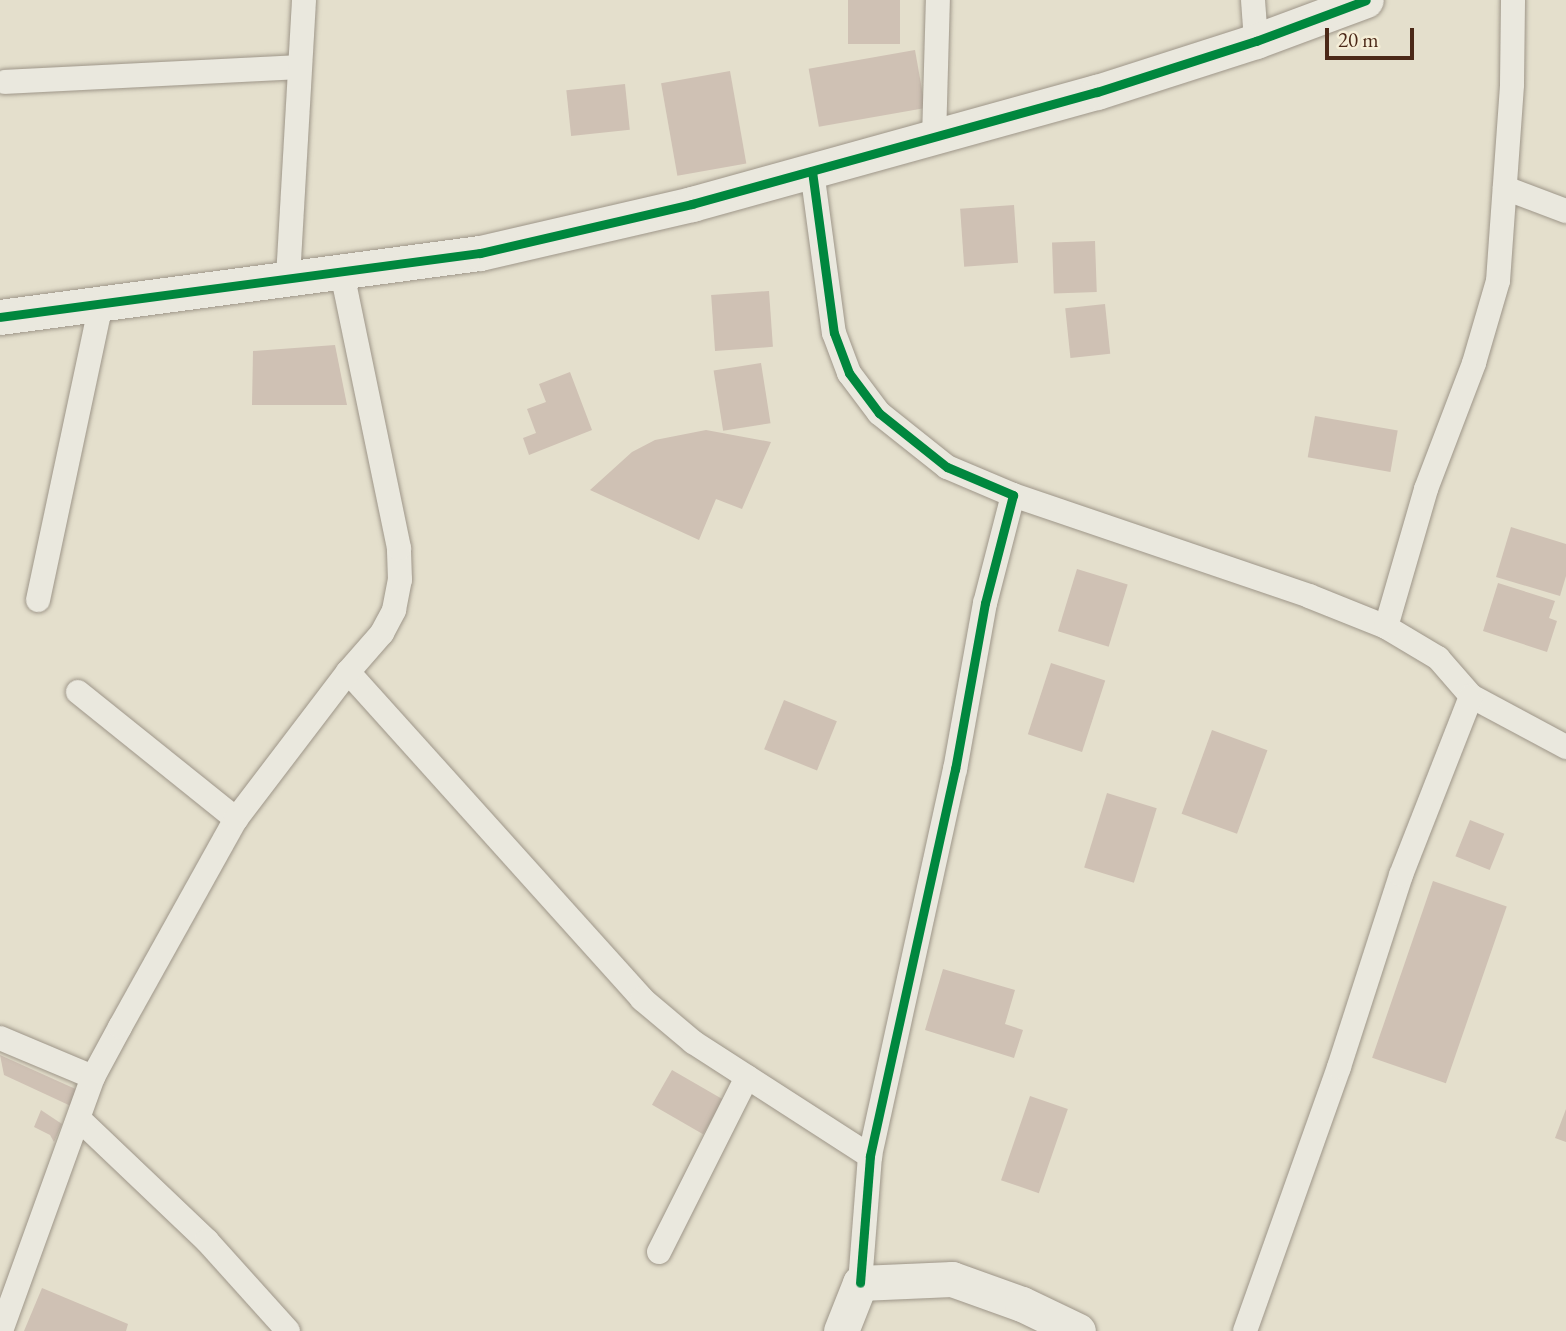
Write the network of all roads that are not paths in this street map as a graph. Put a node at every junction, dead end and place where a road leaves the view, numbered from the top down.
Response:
1 (304, 0) edge
2 (938, 0) edge
3 (1253, 0) edge
4 (1366, 0) edge
5 (1513, 0) edge
6 (1256, 41) junction
7 (299, 67) junction
8 (5, 82) dead end
9 (934, 139) junction
10 (812, 171) junction
11 (1506, 188) junction
12 (1566, 211) edge
13 (342, 272) junction
14 (288, 278) junction
15 (101, 303) junction
16 (0, 317) edge
17 (1013, 495) junction
18 (38, 600) dead end
19 (1386, 627) junction
20 (348, 672) junction
21 (78, 692) dead end
22 (1471, 696) junction
23 (1566, 747) edge
24 (236, 819) junction
25 (0, 1038) edge
26 (93, 1077) junction
27 (747, 1077) junction
28 (79, 1119) junction
29 (870, 1156) junction
30 (659, 1252) dead end
31 (860, 1283) junction
32 (1, 1331) edge
33 (288, 1331) edge
34 (841, 1331) edge
35 (1078, 1331) edge
36 (1245, 1331) edge

1 - 7 street
2 - 9 street
3 - 6 street
4 - 6 street
5 - 11 street
6 - 9 street
7 - 8 street
7 - 14 street
9 - 10 street
10 - 13 street
10 - 17 street
11 - 12 street
11 - 19 street
13 - 14 street
13 - 20 street
14 - 15 street
15 - 16 street
15 - 18 street
17 - 19 street
17 - 29 street
19 - 22 street
20 - 24 street
20 - 27 street
21 - 24 street
22 - 23 street
22 - 36 street
24 - 26 street
25 - 26 street
26 - 28 street
27 - 29 street
27 - 30 street
28 - 32 street
28 - 33 street
29 - 31 street
31 - 34 street
31 - 35 street

